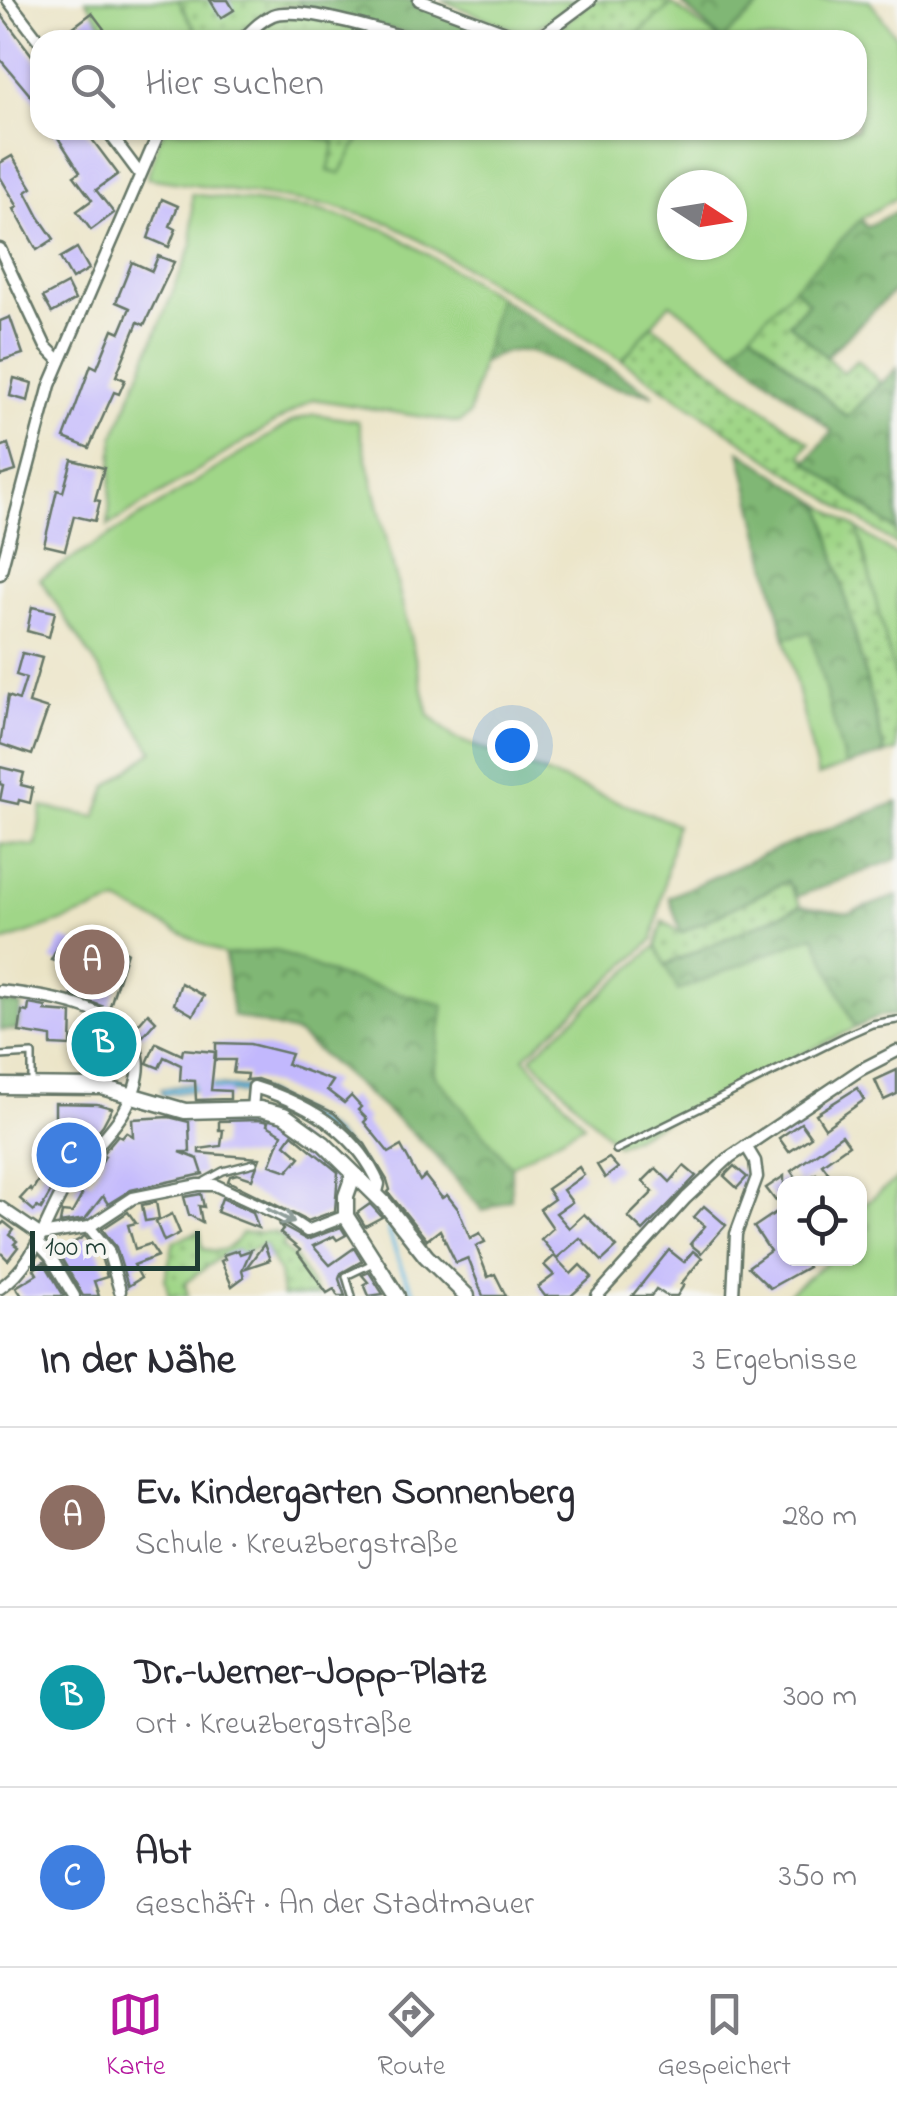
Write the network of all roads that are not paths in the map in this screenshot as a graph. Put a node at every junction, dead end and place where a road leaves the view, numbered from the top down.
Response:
1 (8, 0) edge
2 (419, 0) edge
3 (590, 0) edge
4 (31, 30) edge
5 (253, 30) edge
6 (375, 30) edge
7 (500, 30) edge
8 (550, 30) edge
9 (115, 140) edge
10 (155, 140) edge
11 (140, 173) junction
12 (0, 249) edge
13 (60, 361) junction
14 (0, 574) edge
15 (0, 991) edge
16 (897, 1020) edge
17 (897, 1051) edge
18 (0, 1056) edge
19 (0, 1086) edge
20 (32, 1086) junction
21 (132, 1095) junction
22 (252, 1109) junction
23 (746, 1146) junction
24 (616, 1150) dead end
25 (254, 1163) dead end
26 (353, 1176) junction
27 (198, 1185) junction
28 (376, 1196) junction
29 (0, 1207) edge
30 (346, 1216) junction
31 (89, 1228) junction
32 (39, 1239) junction
33 (375, 1261) junction
34 (0, 1288) edge
35 (120, 1291) dead end
36 (74, 1296) edge
37 (352, 1296) edge
38 (397, 1296) edge
39 (467, 1296) edge
40 (597, 1296) edge
41 (733, 1296) edge

1 - 4 street
2 - 7 street
3 - 8 street
5 - 6 street
9 - 11 street
10 - 11 street
11 - 13 street
12 - 13 street
13 - 14 street
15 - 21 street
16 - 24 lane
17 - 23 street
18 - 20 lane
19 - 20 main road
20 - 21 main road
21 - 22 main road
21 - 32 street
22 - 26 main road
22 - 28 street
23 - 40 street
23 - 41 street
25 - 27 lane
26 - 28 main road
26 - 30 main road
27 -> 30 street
27 - 31 street
28 - 39 main road
29 - 32 street
30 - 33 main road
31 - 32 street
31 - 35 street
32 - 34 street
32 - 36 street
33 - 37 lane
33 - 38 main road

